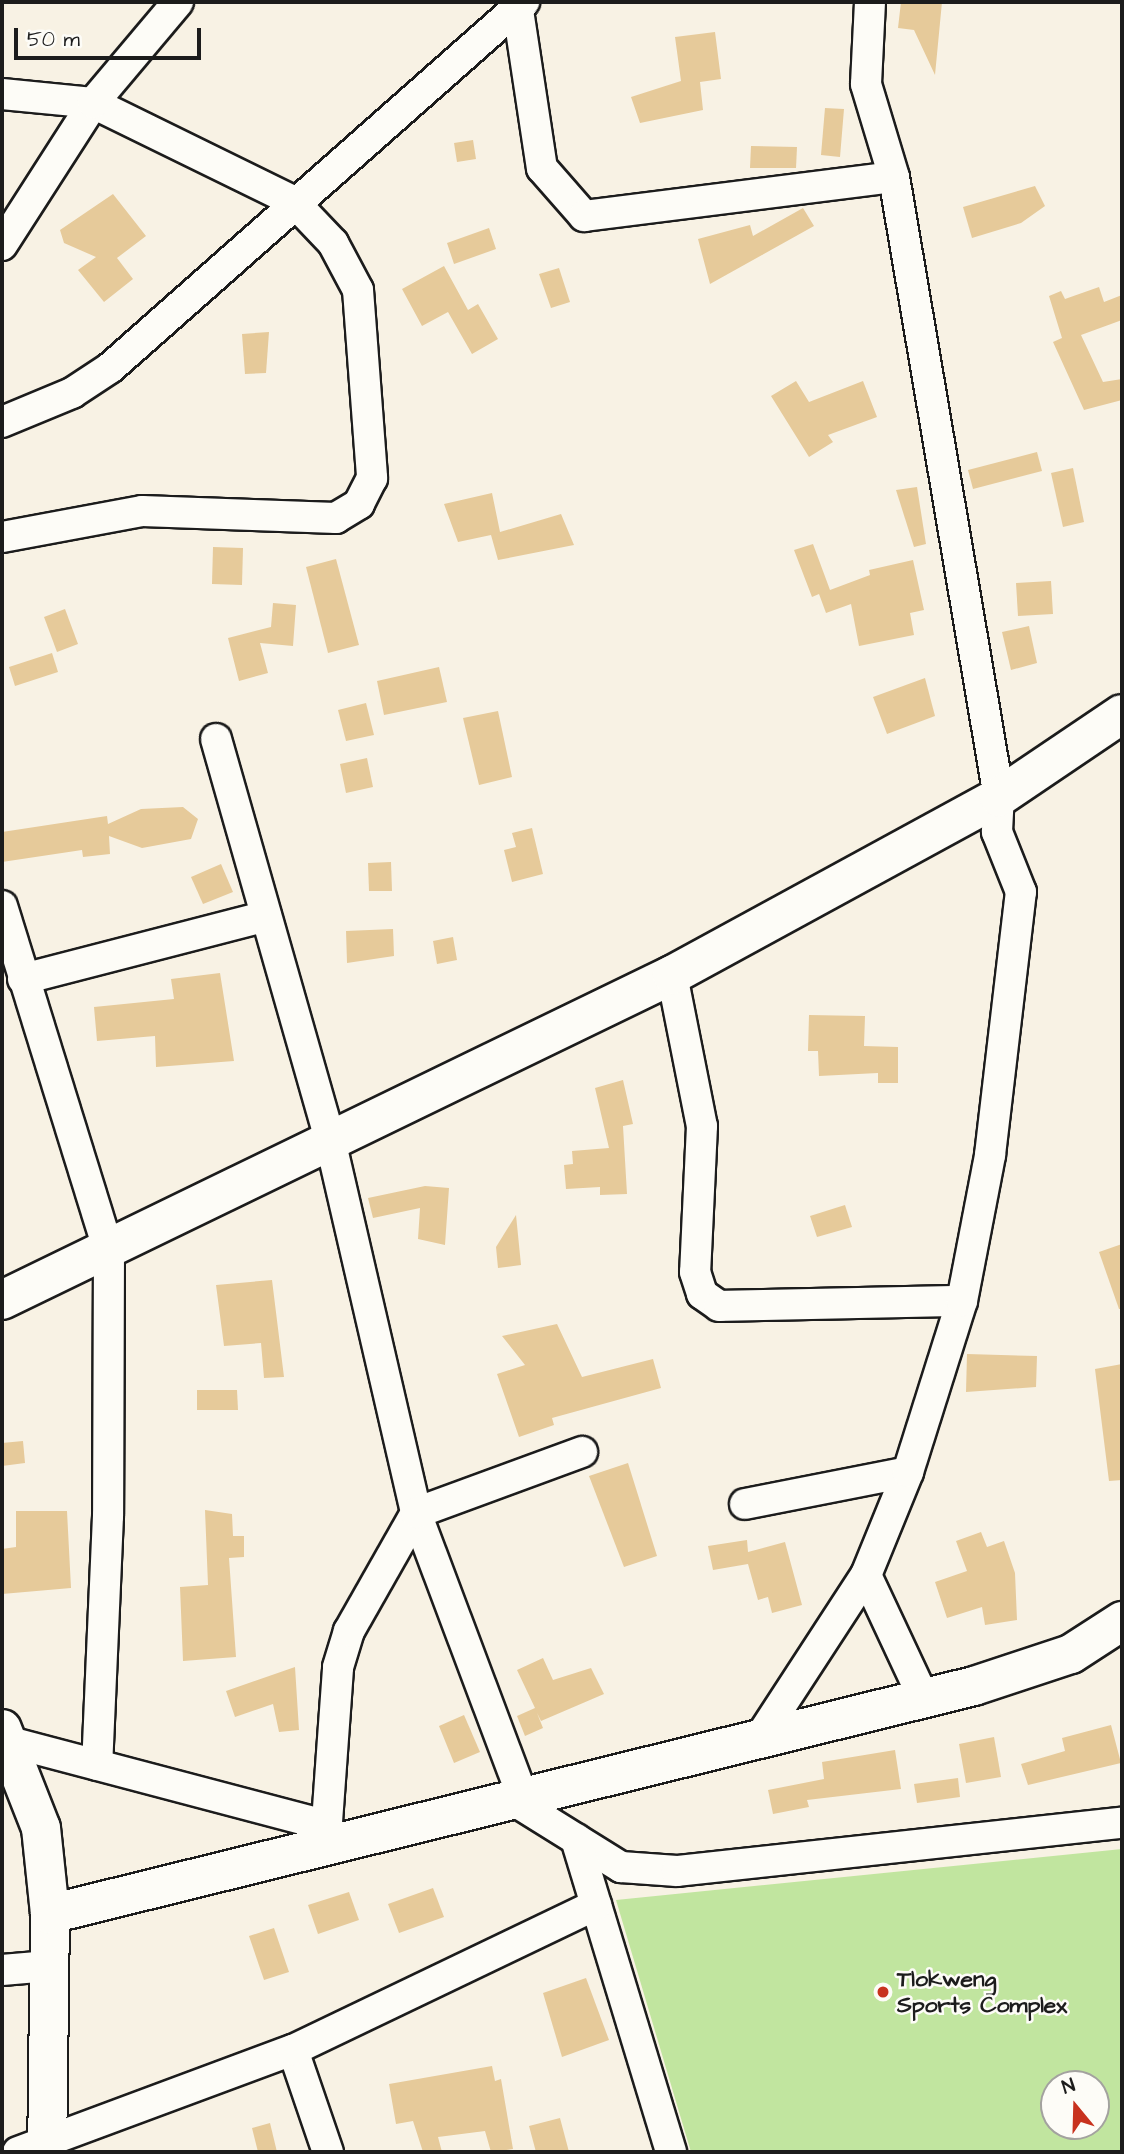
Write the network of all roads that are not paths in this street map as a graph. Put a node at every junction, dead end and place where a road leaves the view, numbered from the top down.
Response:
1 (178, 2) edge
2 (870, 2) edge
3 (521, 6) edge
4 (2, 94) edge
5 (93, 103) junction
6 (894, 177) junction
7 (293, 201) junction
8 (2, 245) edge
9 (2, 422) edge
10 (2, 537) edge
11 (1122, 714) edge
12 (216, 739) dead end
13 (999, 797) junction
14 (2, 906) edge
15 (266, 916) junction
16 (672, 975) junction
17 (23, 979) junction
18 (331, 1144) junction
19 (108, 1251) junction
20 (2, 1300) edge
21 (962, 1301) junction
22 (582, 1452) dead end
23 (908, 1472) junction
24 (745, 1504) dead end
25 (416, 1513) junction
26 (866, 1575) junction
27 (1122, 1621) edge
28 (924, 1699) junction
29 (6, 1735) edge
30 (759, 1739) junction
31 (97, 1765) junction
32 (516, 1797) junction
33 (1122, 1824) edge
34 (326, 1838) junction
35 (576, 1839) junction
36 (596, 1905) junction
37 (50, 1914) junction
38 (50, 1966) junction
39 (2, 1970) edge
40 (293, 2050) junction
41 (37, 2149) edge
42 (328, 2152) edge
43 (671, 2152) edge

1 - 5 street
2 - 6 street
3 - 6 street
3 - 7 street
4 - 5 street
5 - 7 street
5 - 8 street
6 - 13 street
7 - 9 street
7 - 10 street
11 - 13 street
12 - 15 street
13 - 16 street
13 - 21 street
14 - 17 street
15 - 17 street
15 - 18 street
16 - 18 street
16 - 21 street
17 - 19 street
18 - 19 street
18 - 25 street
19 - 20 street
19 - 31 street
21 - 23 street
22 - 25 street
23 - 24 street
23 - 26 street
25 - 32 street
25 - 34 street
26 - 28 street
26 - 30 street
27 - 28 street
28 - 30 street
29 - 31 street
29 - 37 street
30 - 32 street
31 - 34 street
32 - 34 street
32 - 35 street
33 - 35 street
34 - 37 street
35 - 36 street
36 - 40 street
36 - 43 street
37 - 38 street
38 - 39 street
38 - 41 street
40 - 41 street
40 - 42 street

